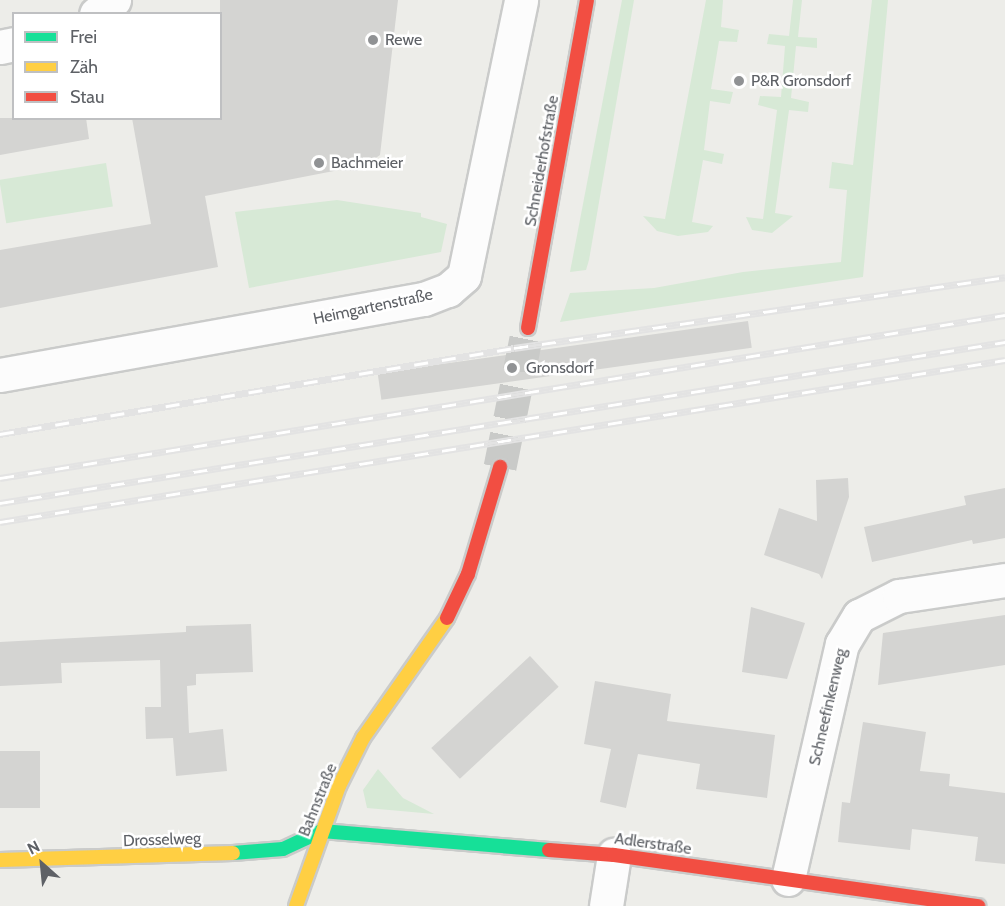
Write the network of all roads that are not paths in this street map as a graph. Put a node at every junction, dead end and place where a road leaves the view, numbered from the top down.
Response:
1 (114, 0) edge
2 (521, 0) edge
3 (587, 0) edge
4 (99, 12) edge
5 (528, 328) tunnel mouth
6 (0, 375) edge
7 (500, 467) tunnel mouth
8 (1005, 580) edge
9 (322, 831) junction
10 (614, 855) junction
11 (0, 861) edge
12 (788, 879) junction
13 (951, 904) edge
14 (296, 906) edge
15 (606, 906) edge
16 (978, 906) edge

1 - 4 street
2 - 6 street, Heimgartenstraße
3 - 5 street, Schneiderhofstraße
7 - 9 street, Bahnstraße
8 - 12 street, Schneefinkenweg
9 - 10 street, Adlerstraße
9 - 11 street, Drosselweg
9 - 14 street, Bahnstraße
10 - 12 street, Adlerstraße
10 - 15 street
12 - 13 street, Adlerstraße
13 - 16 street, Adlerstraße

